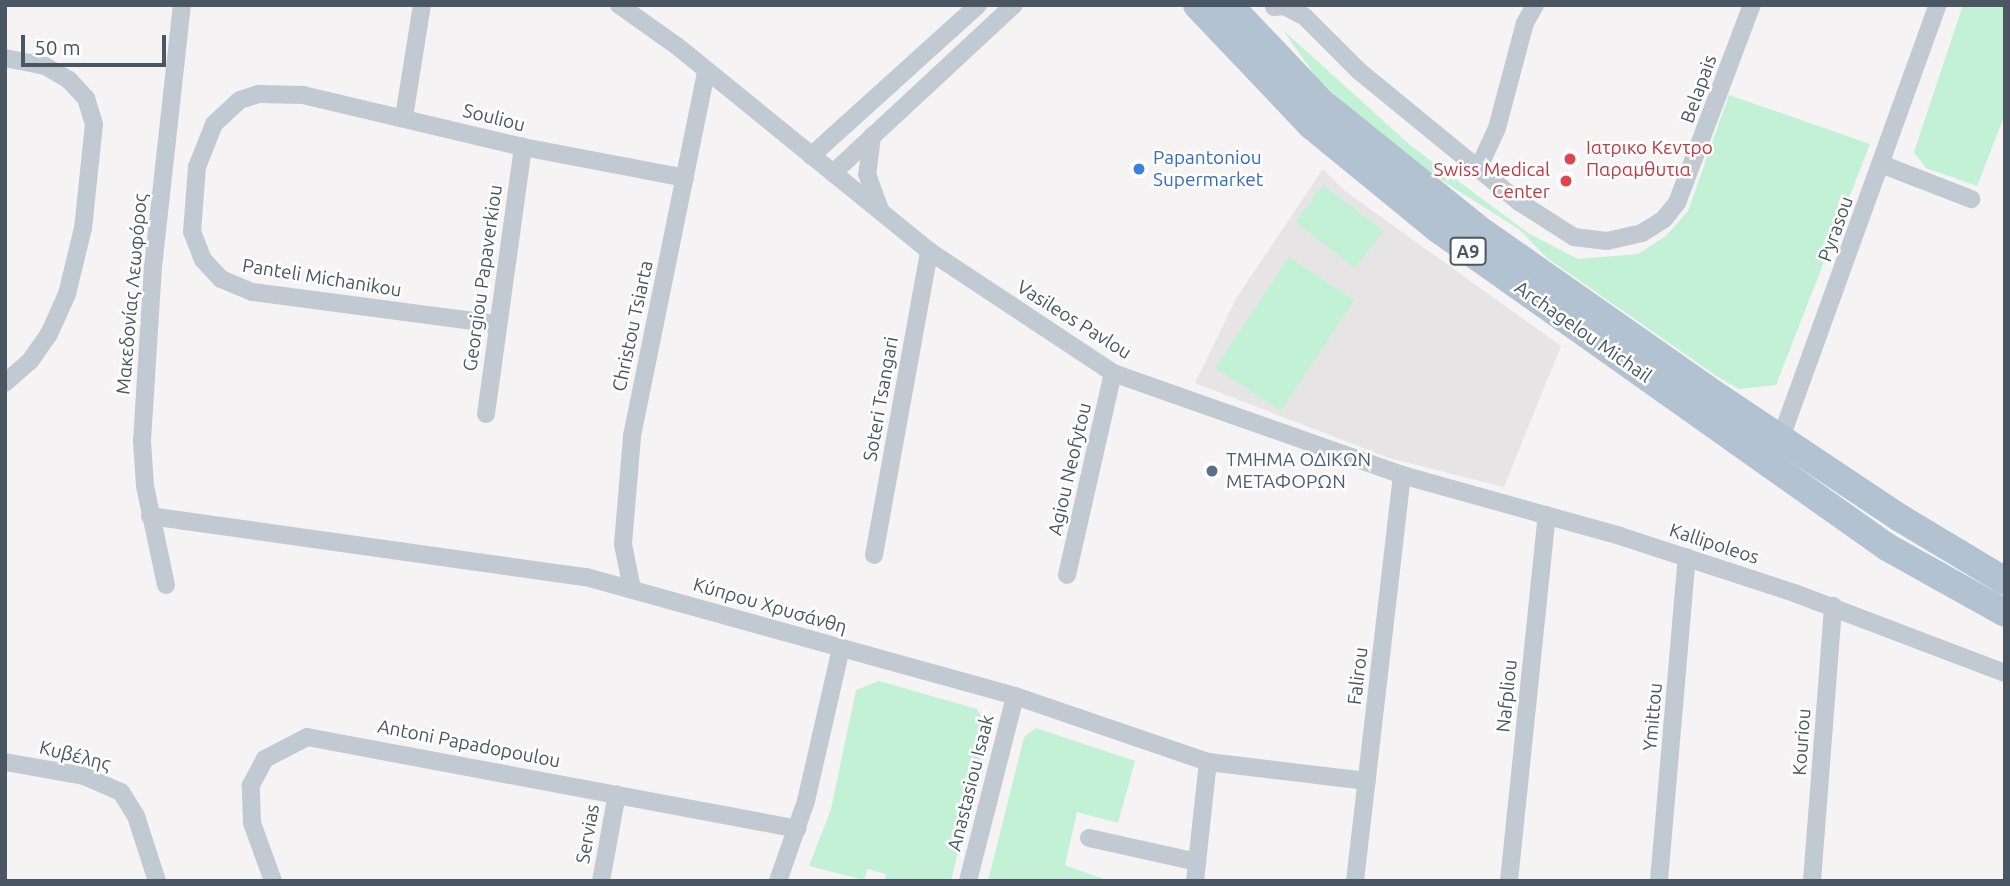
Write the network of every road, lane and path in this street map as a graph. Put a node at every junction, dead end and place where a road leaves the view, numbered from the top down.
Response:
1 (182, 5) edge
2 (422, 5) edge
3 (619, 5) edge
4 (978, 5) edge
5 (1014, 5) edge
6 (1197, 5) edge
7 (1228, 5) edge
8 (1535, 5) edge
9 (1752, 5) edge
10 (1938, 5) edge
11 (1274, 6) edge
12 (1270, 51) junction
13 (5, 58) edge
14 (706, 73) junction
15 (404, 117) junction
16 (872, 136) junction
17 (523, 147) junction
18 (811, 156) junction
19 (1881, 164) junction
20 (1479, 167) junction
21 (833, 173) junction
22 (685, 178) junction
23 (1971, 199) dead end
24 (881, 212) junction
25 (929, 251) junction
26 (496, 324) junction
27 (1113, 373) junction
28 (5, 383) edge
29 (486, 414) dead end
30 (1782, 438) junction
31 (1767, 463) junction
32 (1402, 475) junction
33 (1547, 515) junction
34 (150, 516) junction
35 (874, 555) dead end
36 (1687, 557) junction
37 (1068, 575) dead end
38 (2005, 581) edge
39 (166, 585) dead end
40 (632, 589) junction
41 (1833, 606) junction
42 (2005, 613) edge
43 (841, 649) junction
44 (2005, 673) edge
45 (1015, 696) junction
46 (5, 762) edge
47 (1208, 762) junction
48 (1367, 781) junction
49 (617, 794) junction
50 (797, 829) junction
51 (1088, 838) dead end
52 (1197, 862) junction
53 (156, 881) edge
54 (273, 881) edge
55 (601, 881) edge
56 (778, 881) edge
57 (968, 881) edge
58 (1195, 881) edge
59 (1355, 881) edge
60 (1509, 881) edge
61 (1660, 881) edge
62 (1811, 881) edge

1 - 34 street, Μακεδονίας Λεωφόρος
2 - 15 street
3 - 14 street, Vasileos Pavlou
4 - 18 street
5 - 16 street
6 - 31 main road, Archagelou Michail / A9
7 - 12 main road, Archagelou Michail / A9
8 - 20 street
9 - 20 street, Belapais
10 - 19 street, Pyrasou
11 - 12 street
11 - 20 street, Belapais
12 - 30 main road, Archagelou Michail / A9
13 - 28 street
14 - 18 street, Vasileos Pavlou
14 - 22 street, Christou Tsiarta
15 - 17 street, Souliou
15 - 26 street, Panteli Michanikou
16 - 21 street
16 - 24 street
17 - 22 street, Souliou
17 - 26 street, Georgiou Papaverkiou
18 - 21 street, Vasileos Pavlou
19 - 23 street
19 - 30 street, Pyrasou
21 - 24 street, Vasileos Pavlou
22 - 40 street, Christou Tsiarta
24 - 25 street, Vasileos Pavlou
25 - 27 street, Vasileos Pavlou
25 - 35 street, Soteri Tsangari
26 - 29 street, Georgiou Papaverkiou
27 - 32 street, Vasileos Pavlou
27 - 37 street, Agiou Neofytou
30 - 31 street, Pyrasou
30 - 38 main road, Archagelou Michail / A9
31 - 42 main road, Archagelou Michail / A9
32 - 33 street, Kallipoleos
32 - 48 street, Falirou
33 - 36 street, Kallipoleos
33 - 60 street, Nafpliou
34 - 39 street, Μακεδονίας Λεωφόρος
34 - 40 street, Κύπρου Χρυσάνθη
36 - 41 street, Kallipoleos
36 - 61 street, Ymittou
40 - 43 street, Κύπρου Χρυσάνθη
41 - 44 street, Kallipoleos
41 - 62 street, Kouriou
43 - 45 street, Κύπρου Χρυσάνθη
43 - 50 street
45 - 47 street, Κύπρου Χρυσάνθη
45 - 57 street, Anastasiou Isaak
46 - 53 street, Κυβέλης
47 - 48 street, Κύπρου Χρυσάνθη
47 - 52 street
48 - 59 street, Falirou
49 - 50 street, Antoni Papadopoulou
49 - 54 street, Antoni Papadopoulou
49 - 55 street, Servias
50 - 56 street
51 - 52 street
52 - 58 street

